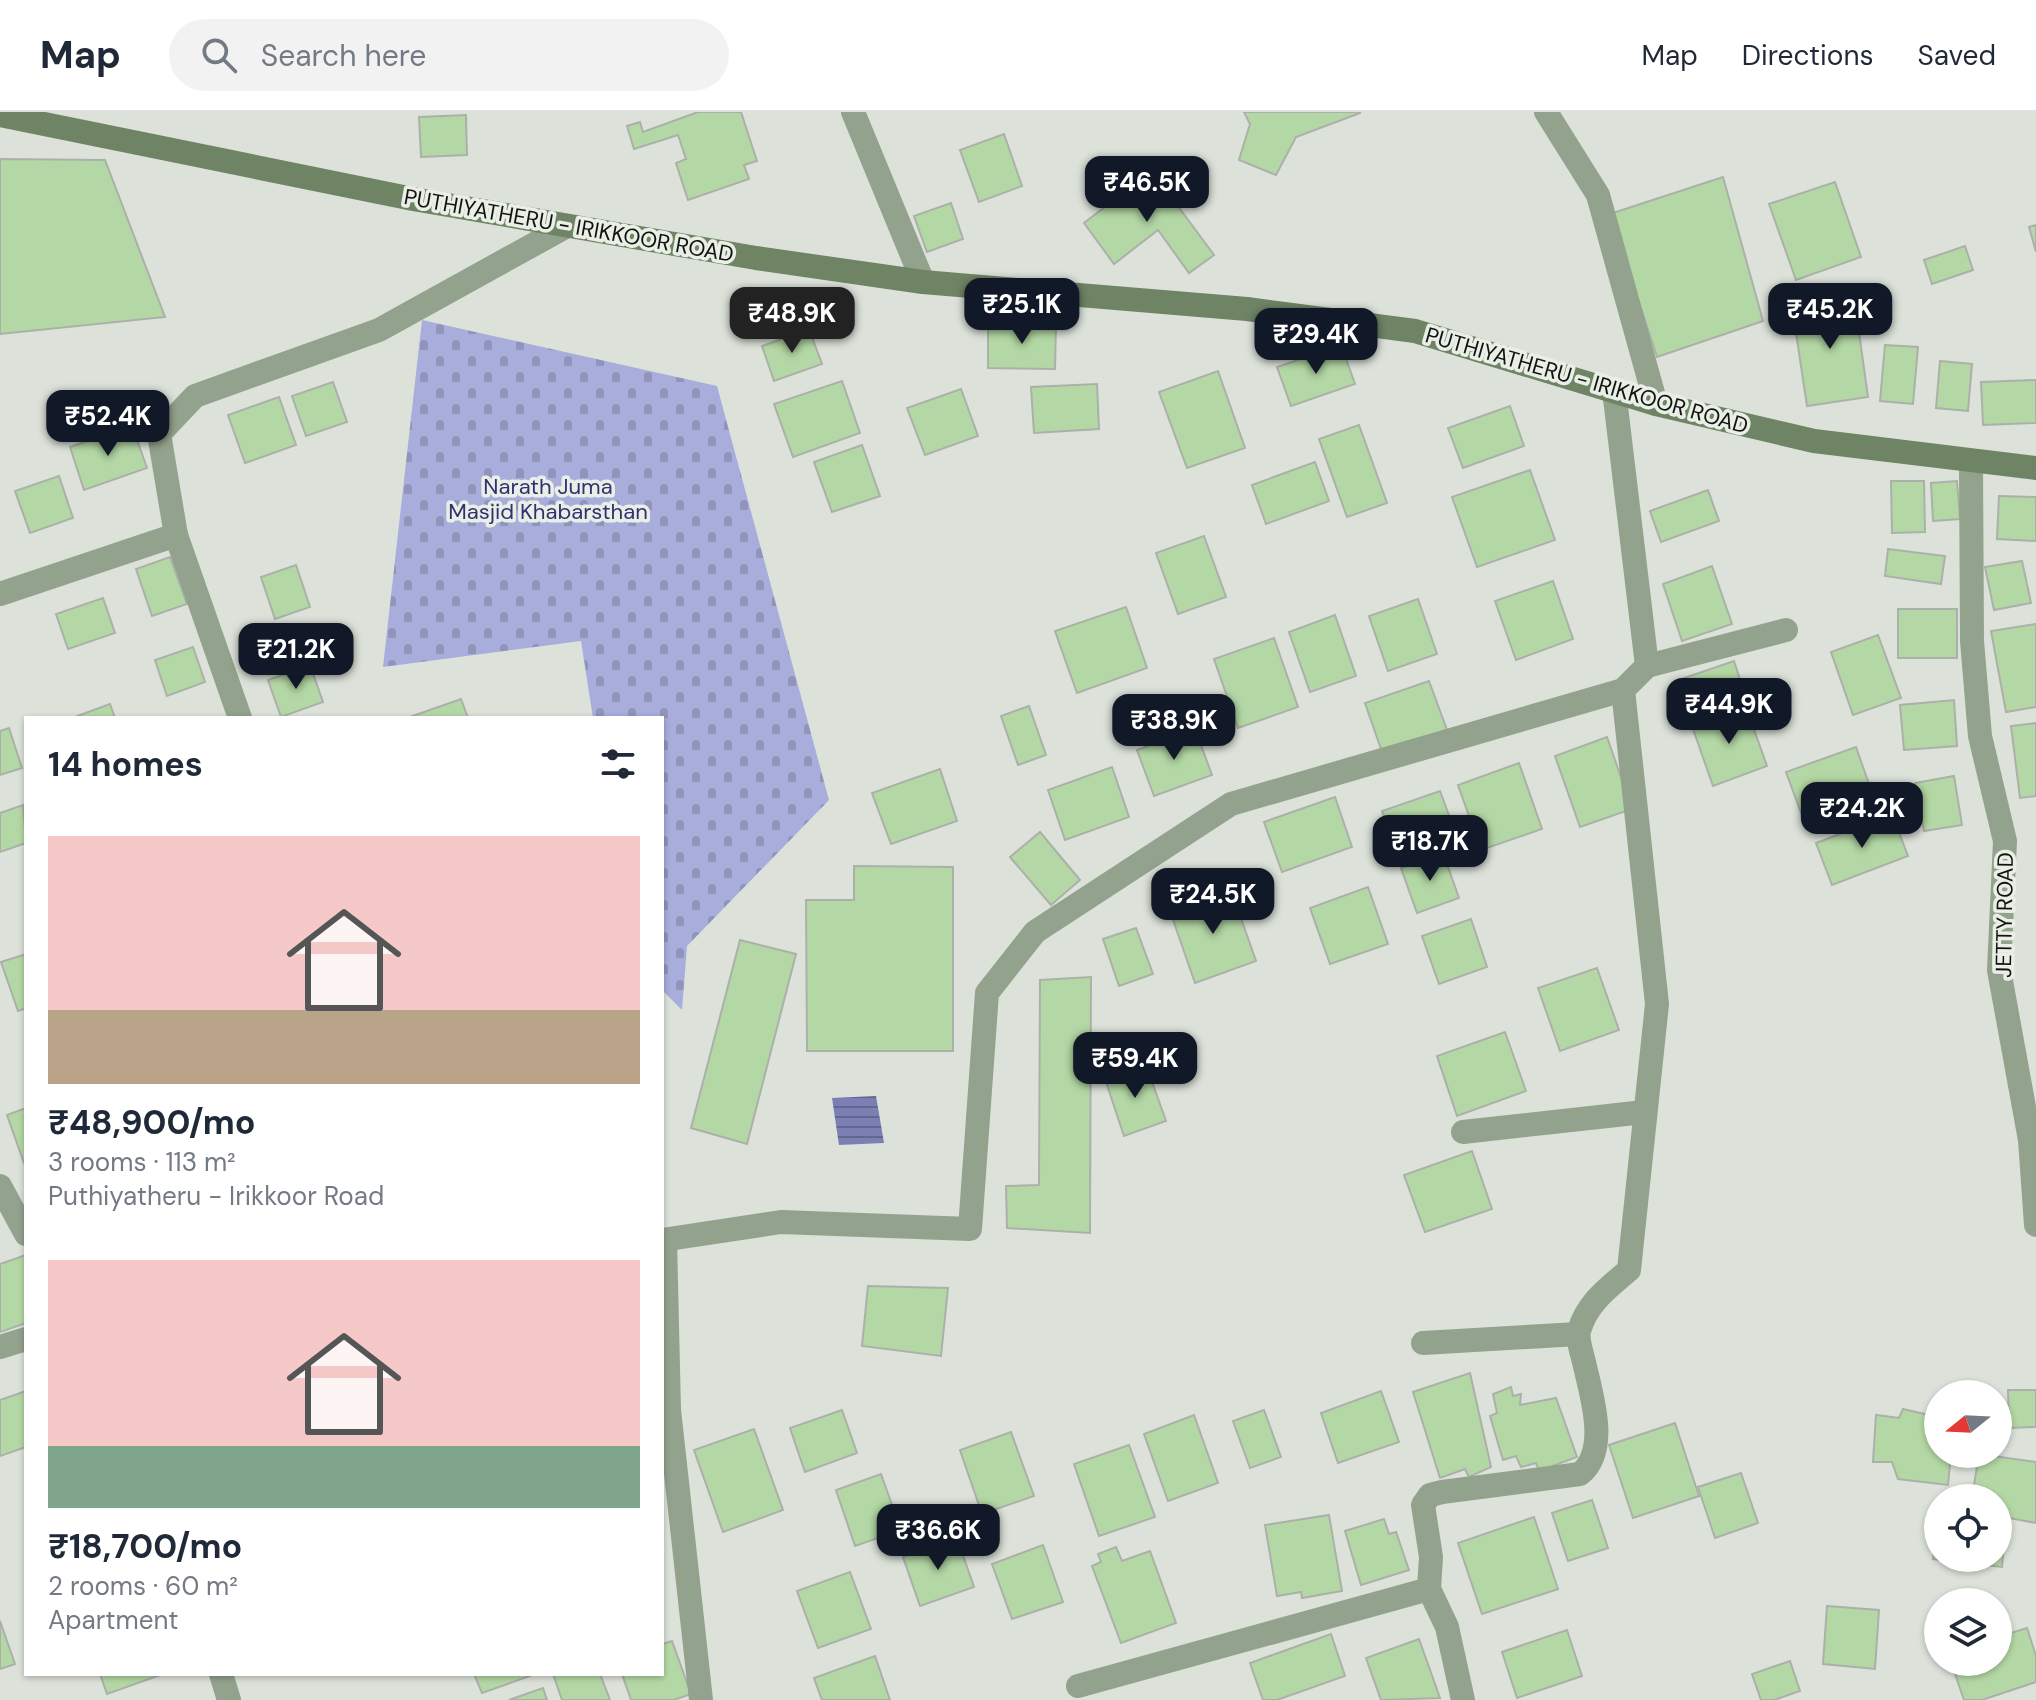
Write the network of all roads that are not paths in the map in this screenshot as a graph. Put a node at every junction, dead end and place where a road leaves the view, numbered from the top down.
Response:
1 (853, 112) edge
2 (1546, 112) edge
3 (0, 115) edge
4 (567, 226) junction
5 (923, 282) junction
6 (1614, 390) junction
7 (1656, 404) junction
8 (1971, 462) junction
9 (2036, 468) edge
10 (176, 535) junction
11 (0, 594) edge
12 (1786, 630) dead end
13 (1647, 666) junction
14 (1623, 690) junction
15 (239, 716) edge
16 (1644, 1112) junction
17 (1463, 1132) dead end
18 (0, 1186) edge
19 (2036, 1225) edge
20 (24, 1230) edge
21 (664, 1240) edge
22 (1578, 1334) junction
23 (24, 1340) edge
24 (1423, 1343) dead end
25 (0, 1347) edge
26 (1429, 1589) junction
27 (222, 1676) edge
28 (1078, 1686) dead end
29 (229, 1700) edge
30 (701, 1700) edge
31 (1463, 1700) edge

1 - 5 street
2 - 7 street
3 - 4 main road, PUTHIYATHERU - IRIKKOOR ROAD
4 - 5 main road, PUTHIYATHERU - IRIKKOOR ROAD
4 - 10 street
5 - 6 main road, PUTHIYATHERU - IRIKKOOR ROAD
6 - 7 main road, PUTHIYATHERU - IRIKKOOR ROAD
6 - 13 street
7 - 8 main road, PUTHIYATHERU - IRIKKOOR ROAD
8 - 9 main road, PUTHIYATHERU - IRIKKOOR ROAD
8 - 19 street, JETTY ROAD
10 - 11 street
10 - 15 street
12 - 13 street
13 - 14 street
14 - 16 street
14 - 21 street
16 - 17 street
16 - 22 street
18 - 20 street
21 - 30 street
22 - 24 street
22 - 26 street
23 - 25 street
26 - 28 street
26 - 31 street
27 - 29 street

